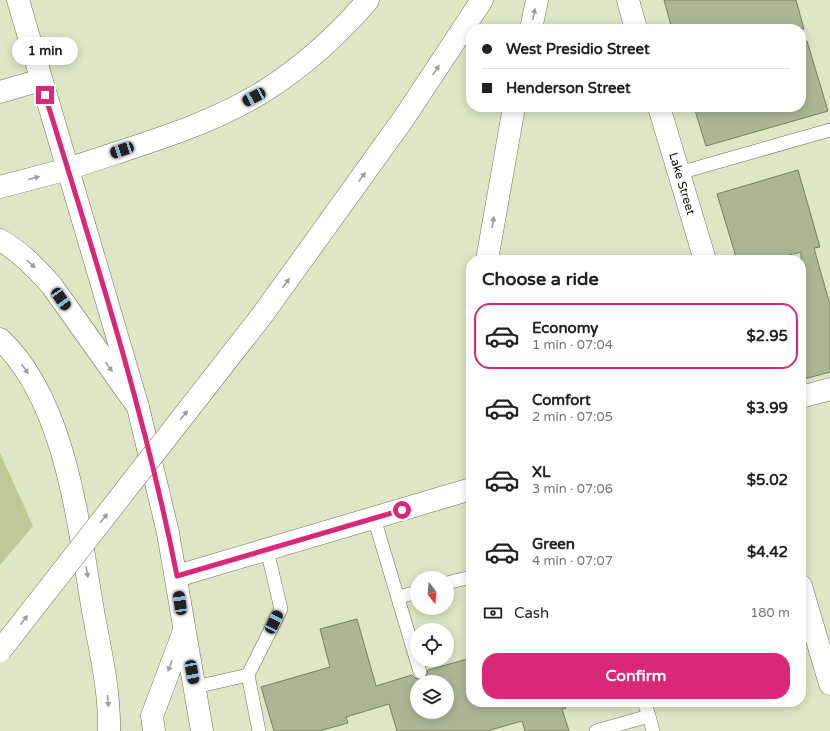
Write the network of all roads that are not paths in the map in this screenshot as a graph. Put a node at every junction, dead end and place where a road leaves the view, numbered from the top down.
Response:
1 (18, 0) edge
2 (368, 0) edge
3 (482, 0) edge
4 (537, 0) edge
5 (628, 0) edge
6 (466, 24) edge
7 (466, 24) edge
8 (532, 24) edge
9 (635, 24) edge
10 (41, 80) junction
11 (0, 92) edge
12 (513, 112) edge
13 (661, 112) edge
14 (830, 130) edge
15 (68, 168) junction
16 (679, 173) junction
17 (0, 187) edge
18 (0, 240) edge
19 (488, 255) edge
20 (704, 255) edge
21 (0, 340) edge
22 (830, 389) edge
23 (806, 396) edge
24 (138, 407) junction
25 (466, 490) edge
26 (374, 518) junction
27 (267, 550) junction
28 (177, 576) junction
29 (466, 578) edge
30 (454, 581) edge
31 (410, 594) edge
32 (399, 597) junction
33 (806, 603) edge
34 (184, 630) junction
35 (0, 651) edge
36 (420, 672) dead end
37 (248, 675) junction
38 (830, 684) edge
39 (195, 687) junction
40 (645, 707) edge
41 (648, 716) junction
42 (109, 731) edge
43 (154, 731) edge
44 (202, 731) edge
45 (259, 731) edge
46 (596, 731) edge
47 (653, 731) edge

1 - 10 main road
2 - 15 main road
7 -> 3 main road, bridge
8 -> 4 main road
5 - 9 main road
35 -> 6 main road, bridge
10 - 11 main road
10 - 15 main road
19 -> 12 main road
13 - 16 main road, Lake Street
14 - 16 lane
17 -> 15 main road
15 - 24 main road
16 - 20 main road, Lake Street
18 -> 24 main road
21 -> 42 main road
22 - 23 main road
24 - 28 main road
25 - 26 main road
26 - 27 main road
26 - 32 lane
27 - 28 main road
27 - 37 lane
28 - 34 main road
29 - 30 lane
31 - 32 lane
32 - 36 lane
33 - 38 main road
34 - 39 main road
34 -> 43 main road
37 - 39 lane
37 - 45 lane
39 - 44 main road
40 - 41 lane
41 - 46 lane
41 - 47 lane

